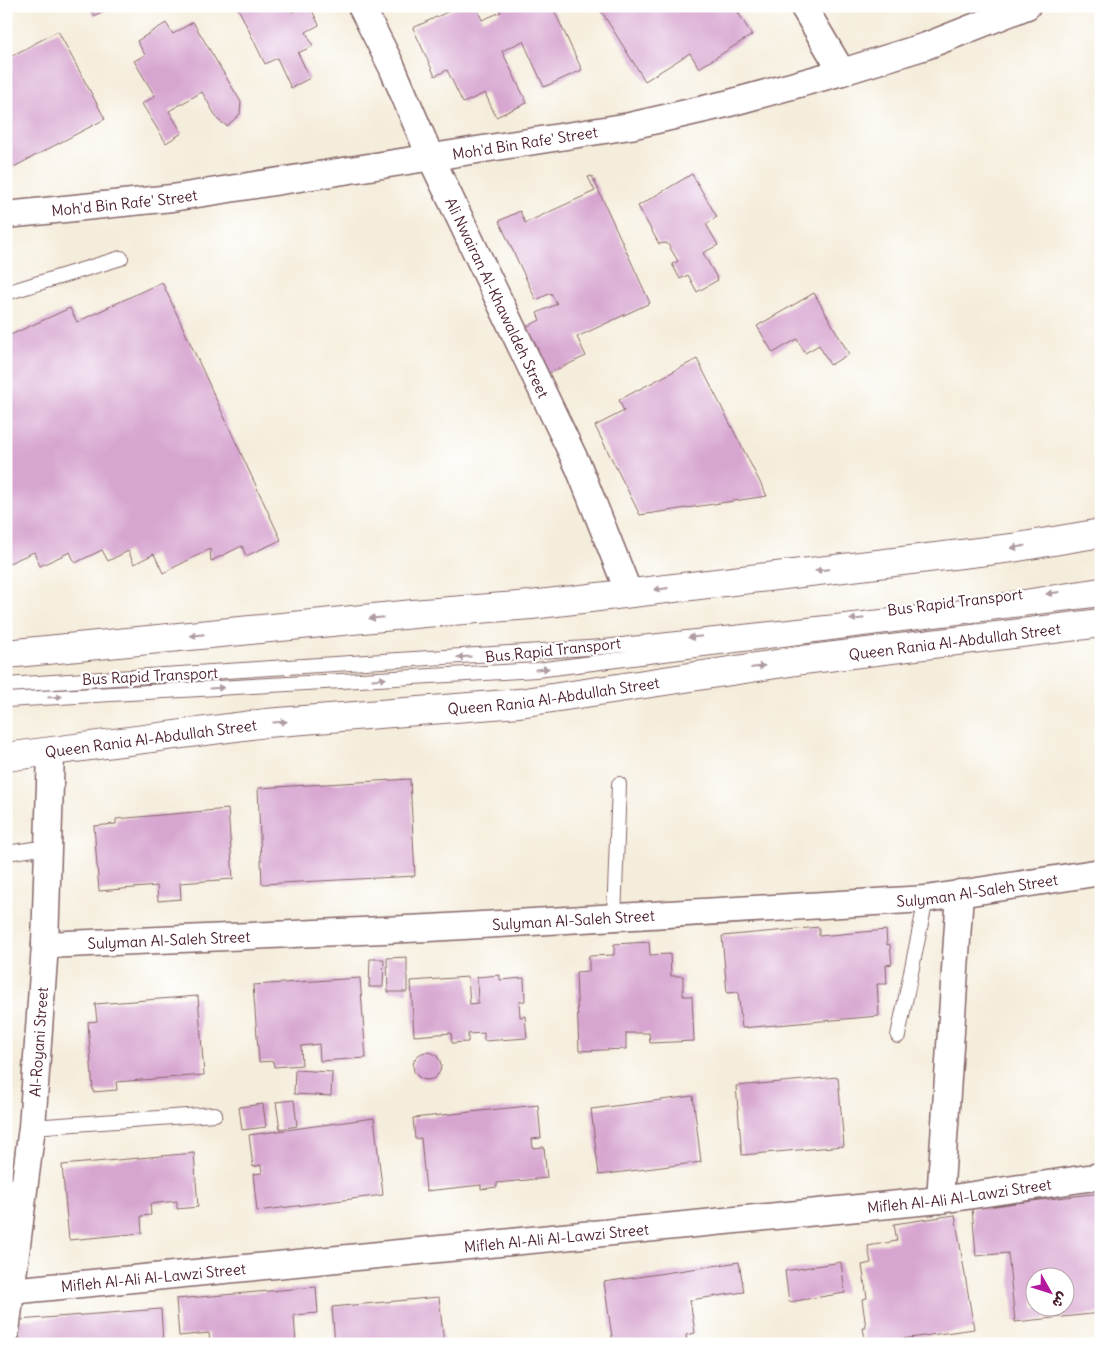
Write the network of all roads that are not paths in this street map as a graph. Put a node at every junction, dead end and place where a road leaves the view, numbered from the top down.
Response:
1 (362, 6) edge
2 (803, 6) edge
3 (1027, 6) edge
4 (842, 72) junction
5 (431, 158) junction
6 (6, 214) edge
7 (121, 258) dead end
8 (6, 293) edge
9 (1101, 533) edge
10 (1101, 585) edge
11 (629, 593) junction
12 (1101, 599) edge
13 (1101, 623) edge
14 (6, 654) edge
15 (6, 684) edge
16 (6, 700) edge
17 (51, 752) junction
18 (6, 756) edge
19 (619, 784) dead end
20 (48, 847) junction
21 (6, 853) edge
22 (1101, 872) edge
23 (960, 893) junction
24 (926, 899) junction
25 (614, 918) junction
26 (45, 945) junction
27 (898, 1036) dead end
28 (215, 1114) dead end
29 (32, 1127) junction
30 (1101, 1176) edge
31 (15, 1186) edge
32 (940, 1200) junction
33 (10, 1291) junction
34 (6, 1331) edge

1 - 5 street, Ali Nwairan Al-Khawaldeh Street
2 - 4 street
3 - 4 street, Moh'd Bin Rafe' Street
4 - 5 street, Moh'd Bin Rafe' Street
5 - 6 street, Moh'd Bin Rafe' Street
5 - 11 street, Ali Nwairan Al-Khawaldeh Street
7 - 8 lane
9 -> 11 main road
10 -> 15 lane, Bus Rapid Transport
11 -> 14 main road
16 -> 12 lane, Bus Rapid Transport
17 -> 13 main road, Queen Rania Al-Abdullah Street
17 - 18 main road, Queen Rania Al-Abdullah Street
17 - 20 street, Al-Royani Street
19 - 25 lane
20 - 21 lane
20 - 26 street, Al-Royani Street
22 - 23 street, Sulyman Al-Saleh Street
23 - 24 street, Sulyman Al-Saleh Street
23 - 32 street
24 - 25 street, Sulyman Al-Saleh Street
24 - 27 lane
25 - 26 street, Sulyman Al-Saleh Street
26 - 29 street, Al-Royani Street
28 - 29 lane
29 - 31 street, Al-Royani Street
30 - 32 street, Mifleh Al-Ali Al-Lawzi Street
31 - 33 street, Al-Royani Street
32 - 33 street, Mifleh Al-Ali Al-Lawzi Street
33 - 34 street, Al-Royani Street

